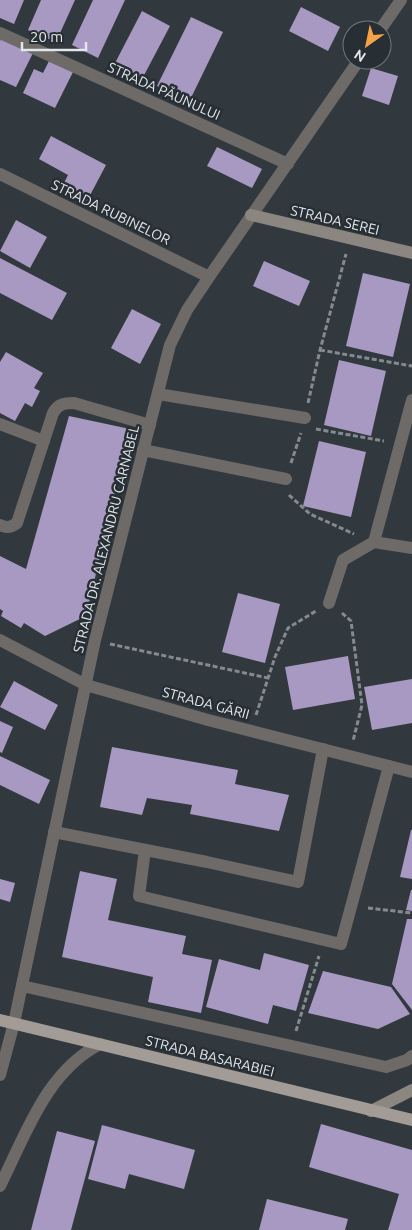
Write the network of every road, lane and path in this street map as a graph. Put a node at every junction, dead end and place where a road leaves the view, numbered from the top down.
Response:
1 (401, 0) edge
2 (387, 20) edge
3 (0, 34) edge
4 (352, 70) edge
5 (288, 164) junction
6 (0, 174) edge
7 (251, 215) junction
8 (412, 253) edge
9 (208, 277) junction
10 (320, 350) dead end
11 (412, 366) edge
12 (158, 394) junction
13 (412, 400) edge
14 (305, 418) dead end
15 (0, 424) edge
16 (150, 425) junction
17 (313, 429) dead end
18 (44, 442) junction
19 (400, 443) junction
20 (143, 450) junction
21 (286, 479) dead end
22 (0, 525) edge
23 (374, 542) junction
24 (412, 548) edge
25 (329, 603) junction
26 (0, 640) edge
27 (95, 640) junction
28 (268, 678) junction
29 (86, 685) junction
30 (251, 731) junction
31 (323, 749) junction
32 (348, 756) junction
33 (389, 766) junction
34 (412, 772) edge
35 (54, 832) junction
36 (145, 850) junction
37 (352, 906) junction
38 (412, 913) edge
39 (324, 940) junction
40 (22, 986) junction
41 (0, 1020) edge
42 (14, 1024) junction
43 (100, 1044) junction
44 (291, 1046) junction
45 (412, 1056) edge
46 (0, 1075) edge
47 (412, 1090) edge
48 (371, 1111) junction
49 (412, 1120) edge
50 (0, 1186) edge

1 - 2 street
3 - 5 street, STRADA PĂUNULUI
4 - 5 street, STRADA DR. ALEXANDRU CARNABEL
5 - 7 street, STRADA DR. ALEXANDRU CARNABEL
6 - 9 street, STRADA RUBINELOR
7 - 8 street, STRADA SEREI
7 - 9 street, STRADA DR. ALEXANDRU CARNABEL
9 - 12 street, STRADA DR. ALEXANDRU CARNABEL
10 - 11 path
12 - 14 street
12 - 16 street, STRADA DR. ALEXANDRU CARNABEL
13 - 19 street
15 - 18 street
16 - 18 street
16 - 20 street, STRADA DR. ALEXANDRU CARNABEL
17 - 19 path
18 - 22 street
19 - 23 street
20 - 21 street
20 - 27 street, STRADA DR. ALEXANDRU CARNABEL
23 - 24 street
23 - 25 street
25 - 28 path
25 - 32 path
26 - 29 street, STRADA GĂRII
27 - 28 path
27 - 29 street, STRADA DR. ALEXANDRU CARNABEL
28 - 30 path
29 - 30 street, STRADA GĂRII
29 - 35 street, STRADA DR. ALEXANDRU CARNABEL
30 - 31 street, STRADA GĂRII
31 - 32 street, STRADA GĂRII
31 - 36 street
32 - 33 street, STRADA GĂRII
33 - 34 street, STRADA GĂRII
33 - 37 street
35 - 36 street
35 - 40 street, STRADA DR. ALEXANDRU CARNABEL
36 - 39 street
37 - 38 path
37 - 39 street
39 - 44 path
40 - 42 street, STRADA DR. ALEXANDRU CARNABEL
40 - 44 street
41 - 42 main road, STRADA BASARABIEI
42 - 43 main road, STRADA BASARABIEI
42 - 46 street, STRADA DR. ALEXANDRU CARNABEL
43 - 48 main road, STRADA BASARABIEI
43 - 50 street
44 - 45 street
47 - 48 street
48 - 49 main road, STRADA BASARABIEI

